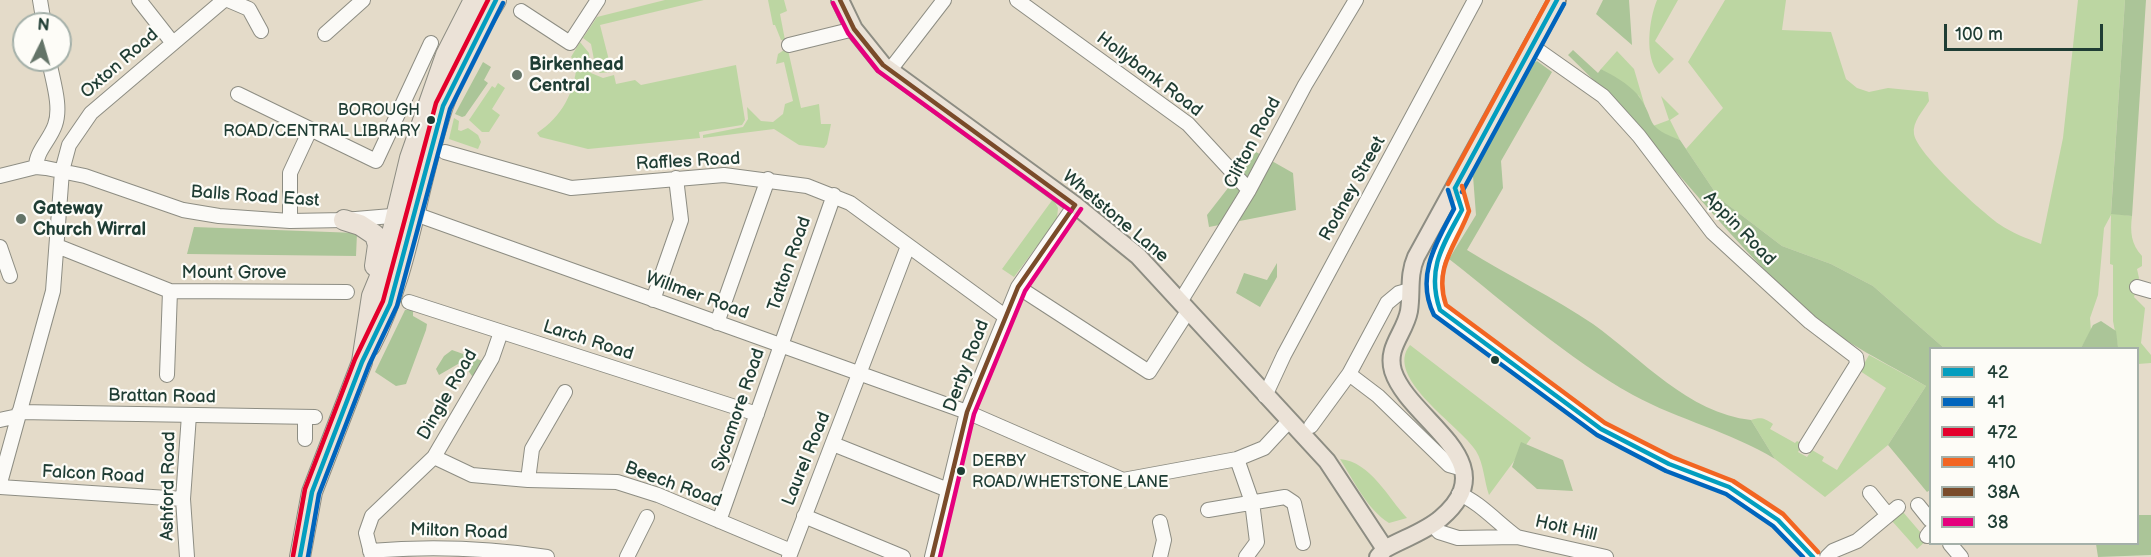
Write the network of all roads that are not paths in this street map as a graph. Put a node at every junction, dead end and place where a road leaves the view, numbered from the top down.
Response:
1 (139, 0) edge
2 (224, 0) edge
3 (228, 0) edge
4 (363, 0) edge
5 (474, 0) edge
6 (496, 0) edge
7 (598, 0) edge
8 (840, 0) edge
9 (944, 0) edge
10 (1017, 0) edge
11 (1356, 0) edge
12 (1474, 0) edge
13 (1557, 0) edge
14 (525, 19) dead end
15 (854, 29) junction
16 (261, 31) dead end
17 (325, 34) dead end
18 (172, 42) junction
19 (789, 45) dead end
20 (1532, 46) junction
21 (412, 47) dead end
22 (890, 70) junction
23 (51, 72) edge
24 (238, 94) dead end
25 (310, 130) junction
26 (446, 152) dead end
27 (36, 167) junction
28 (62, 171) junction
29 (0, 176) edge
30 (676, 178) junction
31 (768, 179) junction
32 (1455, 188) junction
33 (1249, 190) junction
34 (834, 195) junction
35 (1075, 205) junction
36 (406, 214) junction
37 (344, 220) junction
38 (290, 221) junction
39 (57, 246) junction
40 (908, 246) junction
41 (0, 247) edge
42 (10, 276) dead end
43 (1018, 287) junction
44 (2137, 287) dead end
45 (1410, 290) junction
46 (170, 291) junction
47 (2151, 291) edge
48 (347, 292) dead end
49 (372, 296) junction
50 (653, 300) junction
51 (409, 302) dead end
52 (1184, 307) junction
53 (1006, 317) junction
54 (717, 323) junction
55 (501, 332) junction
56 (781, 345) junction
57 (362, 362) junction
58 (861, 374) junction
59 (1349, 374) junction
60 (167, 375) dead end
61 (565, 392) dead end
62 (1265, 396) junction
63 (967, 412) junction
64 (18, 414) junction
65 (757, 414) junction
66 (189, 415) junction
67 (0, 420) edge
68 (1289, 422) junction
69 (1311, 426) dead end
70 (305, 439) dead end
71 (833, 444) junction
72 (1806, 446) dead end
73 (434, 457) junction
74 (1237, 459) junction
75 (1463, 469) junction
76 (528, 480) junction
77 (0, 485) edge
78 (948, 490) junction
79 (1870, 493) dead end
80 (1459, 494) junction
81 (183, 499) junction
82 (1252, 502) junction
83 (1918, 505) dead end
84 (1208, 510) dead end
85 (804, 516) junction
86 (647, 517) dead end
87 (1929, 519) edge
88 (718, 521) junction
89 (1160, 522) dead end
90 (1432, 525) junction
91 (1517, 537) junction
92 (1303, 543) dead end
93 (1952, 545) edge
94 (371, 554) edge
95 (790, 554) edge
96 (1384, 554) edge
97 (187, 557) edge
98 (300, 557) edge
99 (547, 557) edge
100 (627, 557) edge
101 (903, 557) edge
102 (932, 557) edge
103 (1160, 557) edge
104 (1246, 557) edge
105 (1606, 557) edge
106 (1813, 557) edge
107 (1827, 557) edge
108 (1961, 557) edge

1 - 18 street
2 - 18 street, Oxton Road
3 - 16 street
4 - 17 street
5 - 36 highway
6 - 36 highway
7 - 14 street
8 - 15 main road, Whetstone Lane
9 - 22 street
10 - 33 street, Hollybank Road
11 - 33 street, Clifton Road
12 - 62 street, Rodney Street
13 - 20 main road
15 - 19 street
15 - 22 main road, Whetstone Lane
18 - 28 street, Oxton Road
20 - 32 main road
20 - 72 street, Appin Road
21 - 25 street
22 - 35 main road, Whetstone Lane
23 - 27 street
24 - 25 street
25 - 38 street
26 - 30 street, Raffles Road
27 - 28 street, Balls Road East
27 - 29 street
28 - 38 street, Balls Road East
28 - 39 street, Oxton Road
30 - 31 street, Raffles Road
30 - 50 street
31 - 34 street, Raffles Road
31 - 54 street
32 - 45 main road
32 - 106 street
33 - 52 street, Clifton Road
34 - 40 street, Raffles Road
34 - 56 street, Tatton Road
35 - 43 street, Derby Road
35 - 52 main road, Whetstone Lane
36 - 37 street, Balls Road East
36 - 49 highway
36 - 50 street, Willmer Road
36 - 57 highway
37 - 38 street, Balls Road East
37 - 49 highway
39 - 46 street, Mount Grove
39 - 64 street, Oxton Road
40 - 53 street, Raffles Road
40 - 58 street, Laurel Road
41 - 42 street
43 - 52 street, Clifton Road
43 - 53 street, Derby Road
44 - 47 street
45 - 59 street
45 - 75 main road
46 - 48 street, Mount Grove
46 - 60 street
49 - 57 highway
50 - 54 street, Willmer Road
51 - 55 street, Larch Road
52 - 62 main road, Whetstone Lane
53 - 63 street, Derby Road
54 - 56 street, Willmer Road
55 - 65 street, Larch Road
55 - 73 street, Dingle Road
56 - 58 street, Willmer Road
56 - 65 street, Sycamore Road
57 - 98 highway
58 - 63 street, Willmer Road
58 - 71 street, Laurel Road
59 - 69 street
59 - 75 street
61 - 76 street
62 - 68 main road, Whetstone Lane
63 - 74 street, Willmer Road
63 - 78 street, Derby Road
64 - 66 street, Brattan Road
64 - 67 street, Brattan Road
64 - 77 street, Oxton Road
65 - 88 street, Sycamore Road
66 - 70 street, Brattan Road
66 - 81 street, Ashford Road
68 - 74 street, Willmer Road
68 - 96 main road, Whetstone Lane
71 - 78 street
71 - 85 street, Laurel Road
73 - 76 street, Beech Road
73 - 94 street, Dingle Road
74 - 82 street
75 - 80 main road
76 - 88 street, Beech Road
77 - 81 street, Falcon Road
78 - 102 street, Derby Road
79 - 107 street
80 - 90 main road
80 - 91 street, Holt Hill
81 - 97 street, Ashford Road
82 - 84 street
82 - 92 street
82 - 104 street
83 - 87 street
85 - 95 street, Laurel Road
85 - 101 street
86 - 100 street
88 - 95 street, Beech Road
89 - 103 street
90 - 91 street, Holt Hill
90 - 96 main road
91 - 105 street, Holt Hill
93 - 108 street
94 - 99 street, Milton Road

